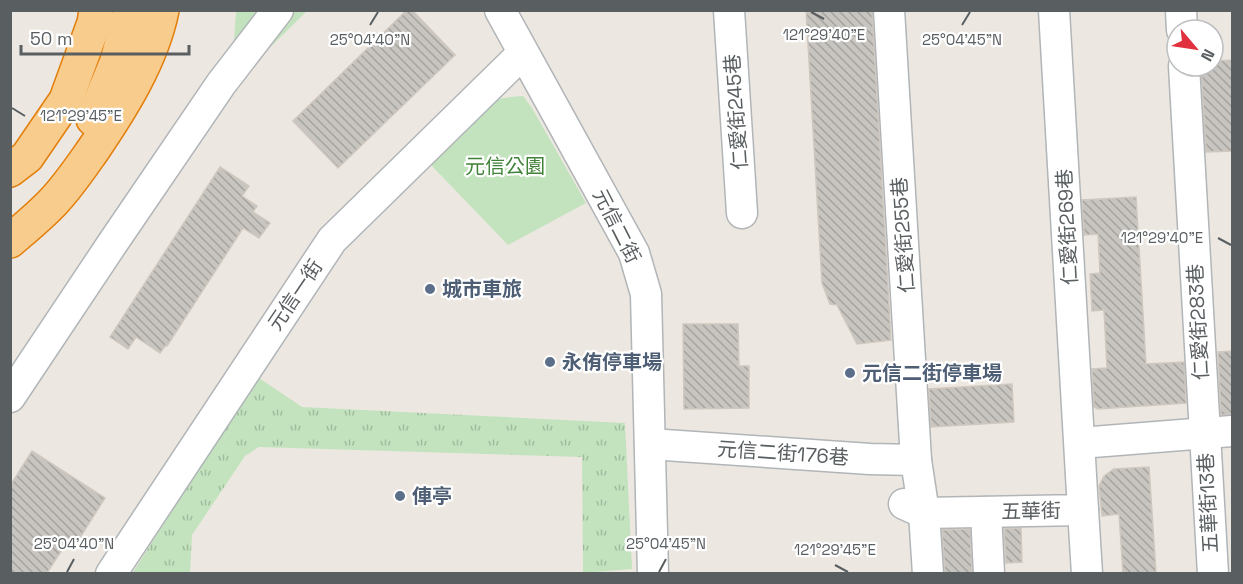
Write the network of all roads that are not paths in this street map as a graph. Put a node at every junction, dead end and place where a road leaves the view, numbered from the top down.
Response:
1 (96, 10) edge
2 (130, 10) edge
3 (162, 10) edge
4 (278, 10) edge
5 (500, 10) edge
6 (729, 10) edge
7 (889, 10) edge
8 (1054, 10) edge
9 (523, 53) junction
10 (1185, 78) edge
11 (10, 170) edge
12 (742, 213) dead end
13 (18, 235) edge
14 (10, 397) edge
15 (1218, 432) edge
16 (1080, 443) junction
17 (650, 444) junction
18 (916, 460) junction
19 (914, 508) junction
20 (1083, 510) junction
21 (986, 512) junction
22 (111, 573) edge
23 (653, 573) edge
24 (908, 573) edge
25 (928, 573) edge
26 (989, 573) edge
27 (1087, 573) edge
28 (1213, 573) edge

1 - 11 highway
2 - 13 highway
3 - 13 highway
4 - 14 street
5 - 9 street, 元信二街
6 - 12 street, 仁愛街245巷
7 - 18 street, 仁愛街255巷
8 - 16 street, 仁愛街269巷
9 - 17 street, 元信二街
9 - 22 street, 元信一街
10 - 15 street, 仁愛街283巷
15 - 16 street
15 - 28 street, 五華街13巷
16 - 20 street, 五華街
17 - 18 street, 元信二街176巷
17 - 23 street, 元信二街
18 - 19 street, 仁愛街255巷
19 - 21 street, 五華街
19 - 24 street
19 - 25 street
20 - 21 street, 五華街
20 - 27 street
21 - 26 street

